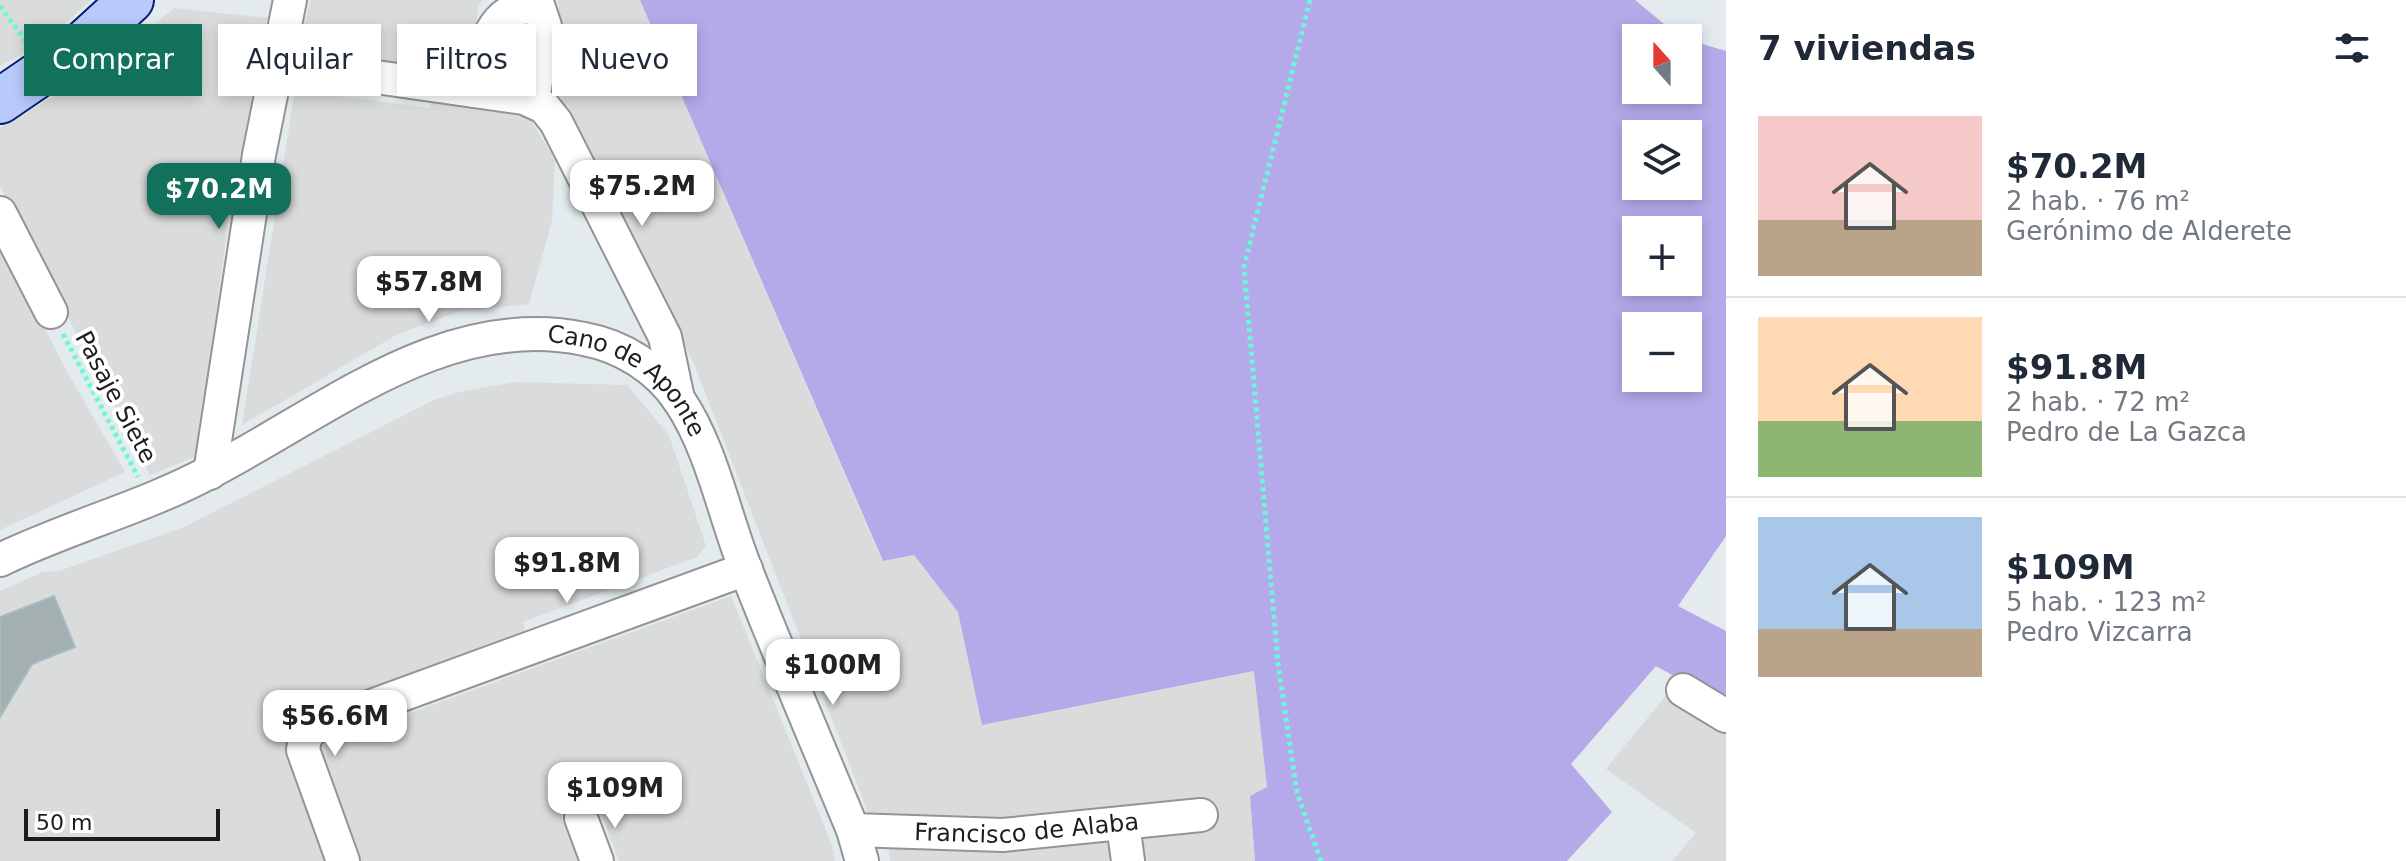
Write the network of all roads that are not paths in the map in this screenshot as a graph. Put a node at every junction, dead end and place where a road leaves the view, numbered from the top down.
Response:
1 (131, 0) edge
2 (290, 0) edge
3 (285, 24) edge
4 (489, 24) edge
5 (536, 82) edge
6 (272, 96) edge
7 (507, 96) edge
8 (534, 96) edge
9 (533, 100) junction
10 (0, 101) edge
11 (0, 213) edge
12 (51, 312) road end
13 (678, 399) junction
14 (210, 473) junction
15 (0, 560) edge
16 (746, 569) junction
17 (1683, 690) dead end
18 (1726, 716) edge
19 (1201, 815) dead end
20 (581, 818) dead end
21 (1123, 824) junction
22 (853, 830) junction
23 (343, 861) edge
24 (597, 861) edge
25 (862, 861) edge
26 (1128, 861) edge

1 - 10 street
2 - 3 street
4 - 5 street
6 - 14 street
7 - 9 street
8 - 9 street
9 - 13 street
11 - 12 street
13 - 14 street, Cano de Aponte
13 - 16 street, Cano de Aponte
14 - 15 street, Cano de Aponte
16 - 22 street, Cano de Aponte
16 - 23 street
17 - 18 street
19 - 21 street, Francisco de Alaba
20 - 24 street
21 - 22 street, Francisco de Alaba
21 - 26 street
22 - 25 street, Cano de Aponte

